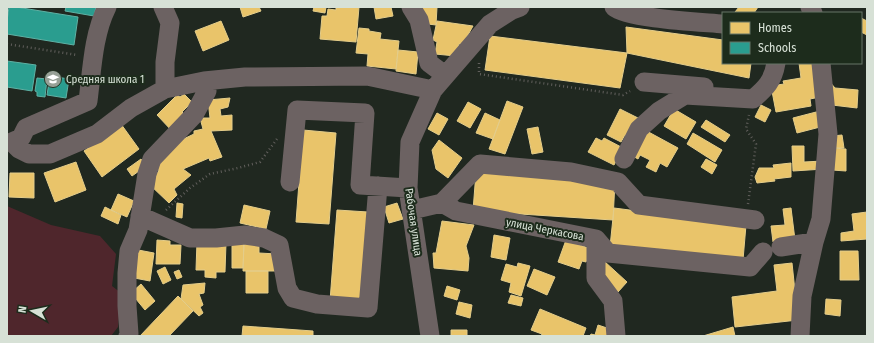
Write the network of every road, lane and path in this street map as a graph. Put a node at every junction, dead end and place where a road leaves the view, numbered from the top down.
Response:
1 (107, 7) edge
2 (163, 7) edge
3 (411, 7) edge
4 (517, 7) edge
5 (614, 7) edge
6 (722, 24) edge
7 (7, 44) edge
8 (470, 47) junction
9 (93, 58) junction
10 (776, 64) edge
11 (821, 64) edge
12 (445, 75) junction
13 (204, 81) junction
14 (644, 82) joint
15 (165, 89) junction
16 (433, 90) junction
17 (723, 97) junction
18 (753, 98) junction
19 (296, 118) junction
20 (9, 145) edge
21 (624, 159) dead end
22 (290, 182) dead end
23 (378, 186) junction
24 (408, 188) junction
25 (442, 203) junction
26 (412, 210) junction
27 (146, 219) junction
28 (751, 219) joint
29 (596, 239) junction
30 (814, 242) junction
31 (781, 247) dead end
32 (763, 252) dead end
33 (428, 334) edge
34 (128, 336) edge
35 (616, 336) edge
36 (800, 336) edge

1 - 9 street
2 - 15 street
3 - 12 street
4 - 8 street, Рабочая улица
5 - 6 street
7 - 9 path
8 - 12 street, Рабочая улица
8 - 14 path
9 - 20 street
10 - 18 street
11 - 30 street
12 - 16 street, Рабочая улица
13 - 15 street
13 - 16 street
13 - 27 street
14 - 17 street
15 - 20 street
16 - 24 street, Рабочая улица
17 - 18 street
17 - 21 street
18 - 28 path
19 - 22 street
19 - 23 street
19 - 27 path
23 - 24 street
23 - 27 street
24 - 26 street, Рабочая улица
25 - 26 street
25 - 28 street
25 - 29 street, улица Черкасова
26 - 33 street, Рабочая улица
27 - 34 street
29 - 32 street, улица Черкасова
29 - 35 street
30 - 31 street
30 - 36 street

